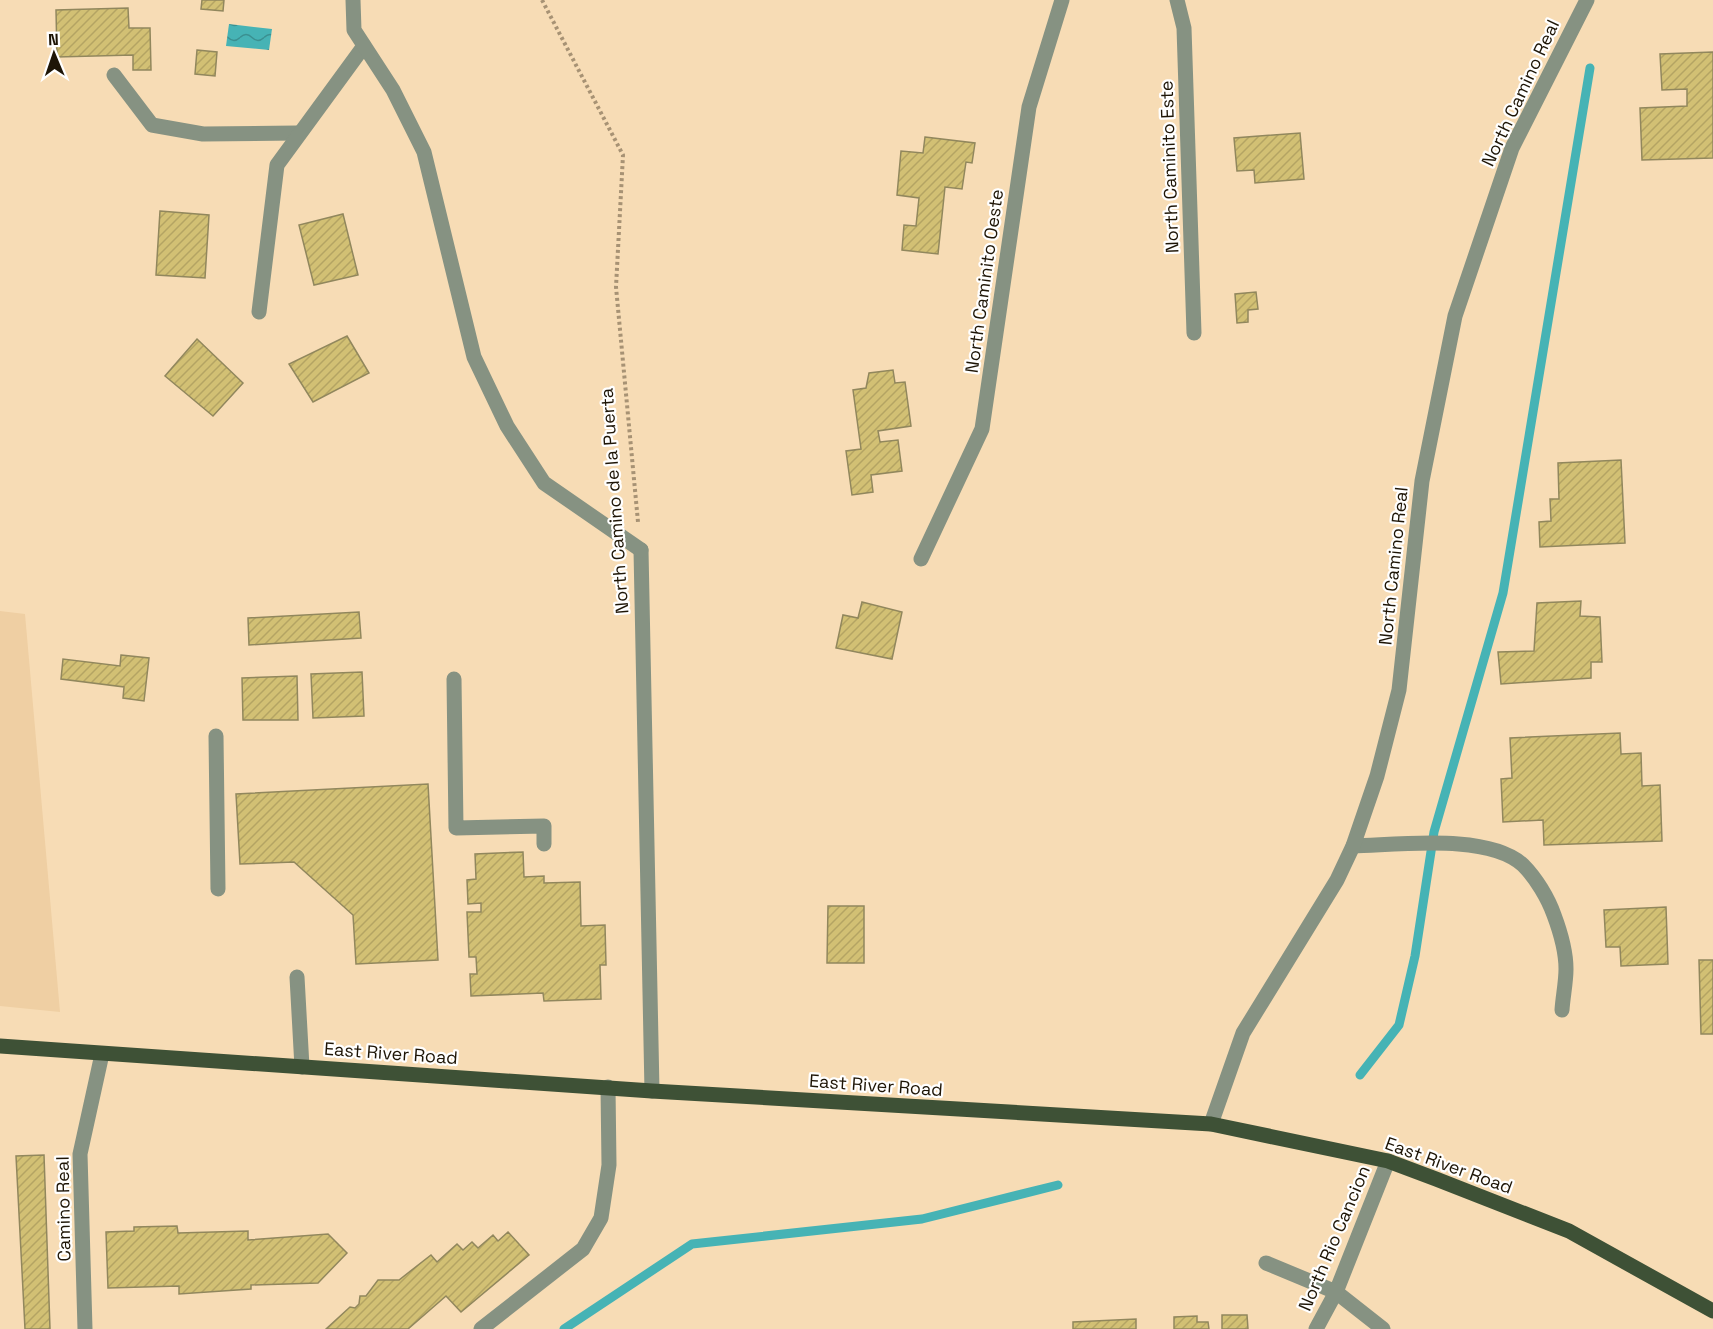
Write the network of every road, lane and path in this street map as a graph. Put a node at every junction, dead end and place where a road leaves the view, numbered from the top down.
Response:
1 (353, 0) edge
2 (542, 0) edge
3 (1062, 0) edge
4 (1177, 0) edge
5 (1587, 0) edge
6 (364, 46) junction
7 (114, 75) dead end
8 (297, 133) junction
9 (259, 312) dead end
10 (1194, 333) dead end
11 (640, 549) junction
12 (921, 559) dead end
13 (454, 679) dead end
14 (216, 736) dead end
15 (544, 843) dead end
16 (1353, 846) junction
17 (218, 889) dead end
18 (297, 977) dead end
19 (1562, 1010) dead end
20 (0, 1046) edge
21 (102, 1054) junction
22 (302, 1066) junction
23 (608, 1087) junction
24 (652, 1091) junction
25 (1211, 1124) junction
26 (1388, 1161) junction
27 (1266, 1263) dead end
28 (1336, 1292) junction
29 (1713, 1311) edge
30 (483, 1328) edge
31 (85, 1329) edge
32 (1316, 1329) edge
33 (1383, 1329) edge

1 - 6 street
2 - 11 path, North Camino de la Puerta
3 - 12 street, North Caminito Oeste
4 - 10 street, North Caminito Este
5 - 16 street, North Camino Real
6 - 8 street
6 - 11 street
7 - 8 street
8 - 9 street
11 - 24 street, North Camino de la Puerta
13 - 15 street
14 - 17 street
16 - 19 street
16 - 25 street, North Camino Real
18 - 22 street
20 - 21 main road, East River Road
21 - 22 main road, East River Road
21 - 31 street, Camino Real
22 - 23 main road, East River Road
23 - 24 main road, East River Road
23 - 30 street
24 - 25 main road, East River Road
25 - 26 main road, East River Road
26 - 28 street, North Rio Cancion
26 - 29 main road, East River Road
27 - 28 street
28 - 32 street, North Rio Cancion
28 - 33 street

